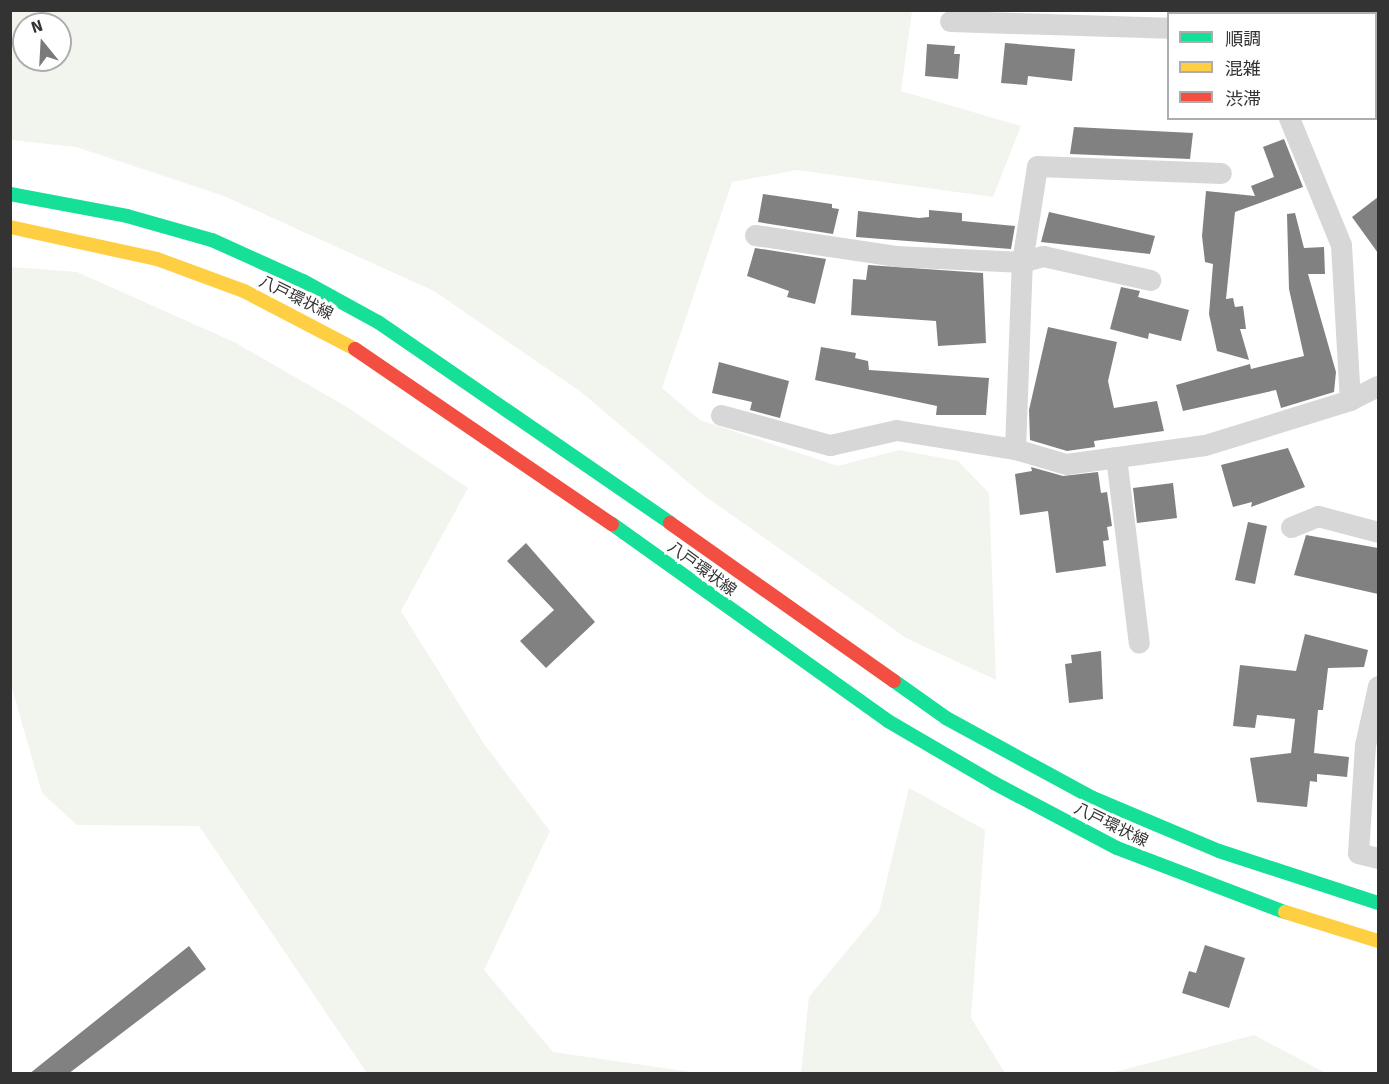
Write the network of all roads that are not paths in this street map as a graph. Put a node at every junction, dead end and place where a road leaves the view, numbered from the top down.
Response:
1 (950, 21) dead end
2 (1167, 28) edge
3 (1290, 120) edge
4 (1221, 173) dead end
5 (10, 194) edge
6 (10, 227) edge
7 (755, 235) dead end
8 (1022, 262) junction
9 (1150, 280) dead end
10 (1378, 386) edge
11 (1350, 399) junction
12 (721, 415) dead end
13 (1015, 449) junction
14 (1116, 457) junction
15 (1291, 527) dead end
16 (1378, 532) edge
17 (1139, 643) dead end
18 (1378, 686) edge
19 (1372, 744) edge
20 (1378, 858) edge
21 (1378, 903) edge
22 (1378, 941) edge

1 - 2 street
3 - 11 street
4 - 8 street
5 - 21 main road, 八戸環状線
6 - 22 main road, 八戸環状線
7 - 8 street
8 - 9 street
8 - 13 street
10 - 11 street
11 - 14 street
12 - 13 street
13 - 14 street
14 - 17 street
15 - 16 street
18 - 19 street
19 - 20 street

